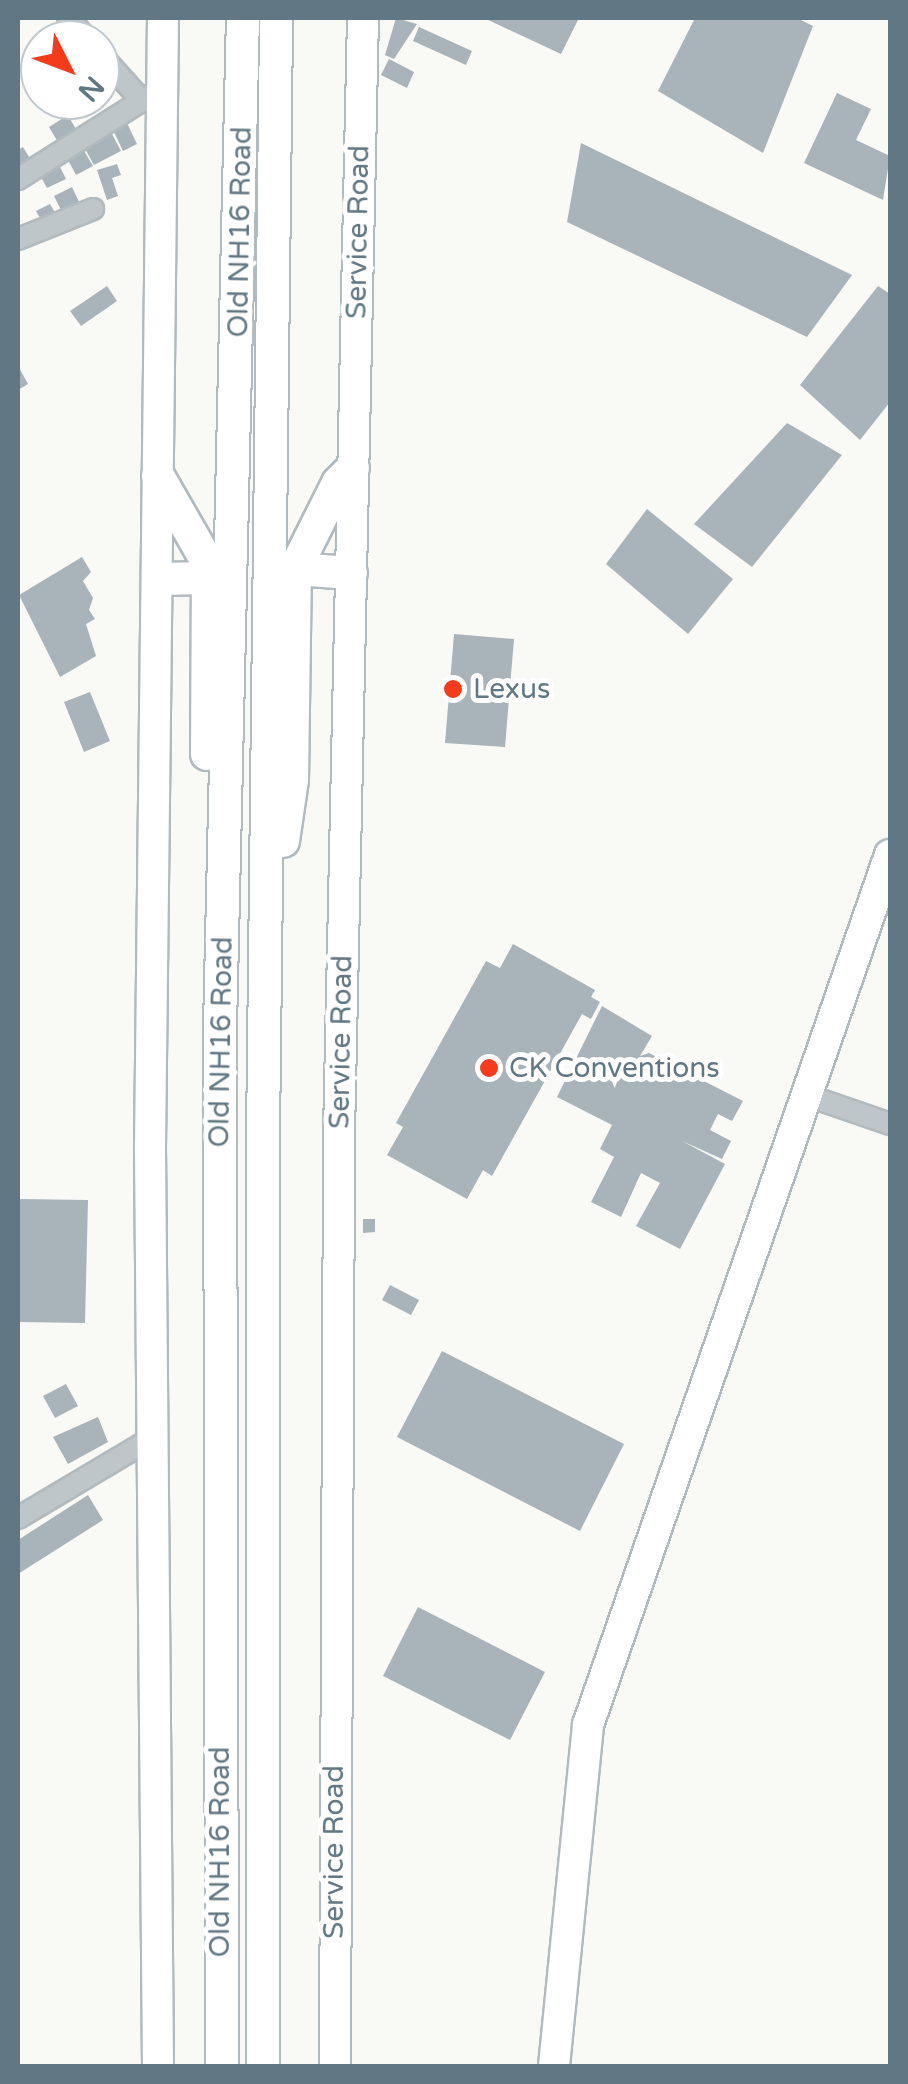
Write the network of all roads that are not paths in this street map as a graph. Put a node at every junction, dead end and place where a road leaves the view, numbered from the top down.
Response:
1 (164, 18) edge
2 (243, 18) edge
3 (276, 18) edge
4 (363, 18) edge
5 (120, 70) edge
6 (152, 95) junction
7 (18, 179) edge
8 (93, 209) dead end
9 (18, 239) edge
10 (353, 468) junction
11 (158, 476) junction
12 (294, 568) junction
13 (351, 573) junction
14 (208, 578) junction
15 (158, 580) junction
16 (890, 855) edge
17 (264, 979) junction
18 (220, 1028) junction
19 (806, 1095) junction
20 (890, 1124) edge
21 (152, 1438) junction
22 (18, 1518) edge
23 (158, 2066) edge
24 (222, 2066) edge
25 (263, 2066) edge
26 (335, 2066) edge
27 (554, 2066) edge

1 - 6 street
2 - 18 main road, Old NH16 Road
3 - 17 main road, Old NH16 Road
4 - 10 street, Service Road
5 - 6 street
6 - 7 street
6 - 11 street
8 - 9 street
10 - 12 main road
10 - 13 street, Service Road
11 - 14 main road
11 - 15 street
12 - 13 main road
12 - 17 main road
13 - 26 street, Service Road
14 - 15 main road
14 - 18 main road
15 - 21 street
16 - 19 street
17 - 25 main road, Old NH16 Road
18 - 24 main road, Old NH16 Road
19 - 20 street
19 - 27 street
21 - 22 street
21 - 23 street

